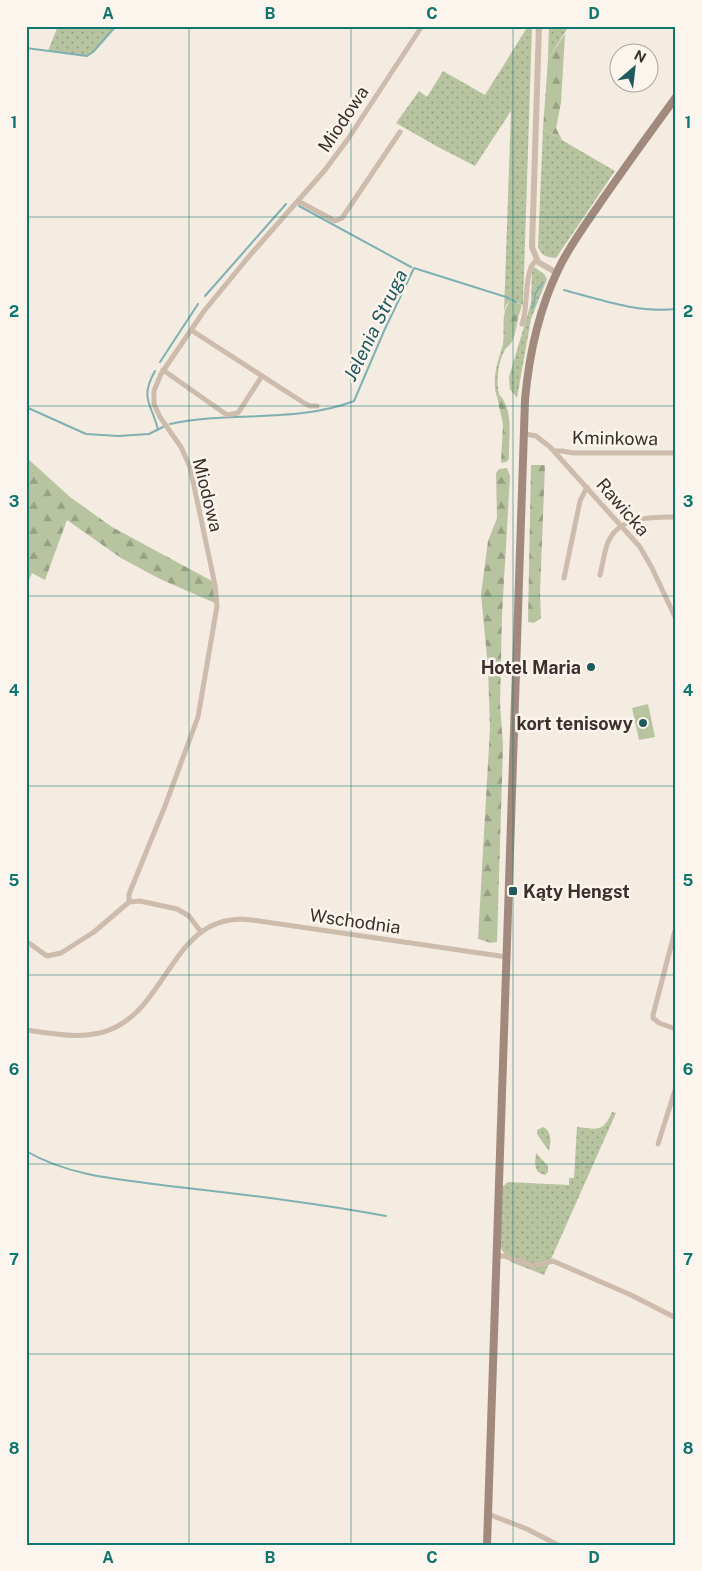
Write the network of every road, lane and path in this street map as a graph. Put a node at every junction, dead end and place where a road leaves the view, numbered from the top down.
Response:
1 (422, 26) edge
2 (539, 26) edge
3 (676, 97) edge
4 (400, 132) dead end
5 (298, 201) junction
6 (537, 260) junction
7 (557, 273) junction
8 (522, 324) dead end
9 (191, 330) junction
10 (163, 370) junction
11 (262, 376) junction
12 (317, 406) dead end
13 (525, 434) junction
14 (554, 451) junction
15 (676, 453) edge
16 (587, 487) junction
17 (676, 516) edge
18 (622, 526) junction
19 (600, 575) dead end
20 (564, 578) dead end
21 (676, 619) edge
22 (129, 902) junction
23 (676, 927) edge
24 (201, 932) junction
25 (26, 941) edge
26 (507, 957) junction
27 (676, 1029) edge
28 (26, 1030) edge
29 (676, 1087) edge
30 (658, 1144) dead end
31 (497, 1256) junction
32 (676, 1318) edge
33 (488, 1514) junction
34 (487, 1545) edge
35 (558, 1545) edge

1 - 5 street, Miodowa
2 - 6 street
3 - 7 main road
4 - 5 street
5 - 9 street, Miodowa
6 - 7 street
6 - 8 street
7 - 13 main road
9 - 10 street, Miodowa
9 - 11 street
10 - 11 street
10 - 22 street, Miodowa
11 - 12 street
13 - 14 street, Rawicka
13 - 26 main road
14 - 15 street, Kminkowa
14 - 16 street, Rawicka
16 - 18 street, Rawicka
16 - 20 street
17 - 18 street
18 - 19 street
18 - 21 street, Rawicka
22 - 24 street
22 - 25 street
23 - 27 street
24 - 26 street, Wschodnia
24 - 28 street
26 - 31 main road
29 - 30 street
31 - 32 street
31 - 33 main road
33 - 34 main road
33 - 35 street

